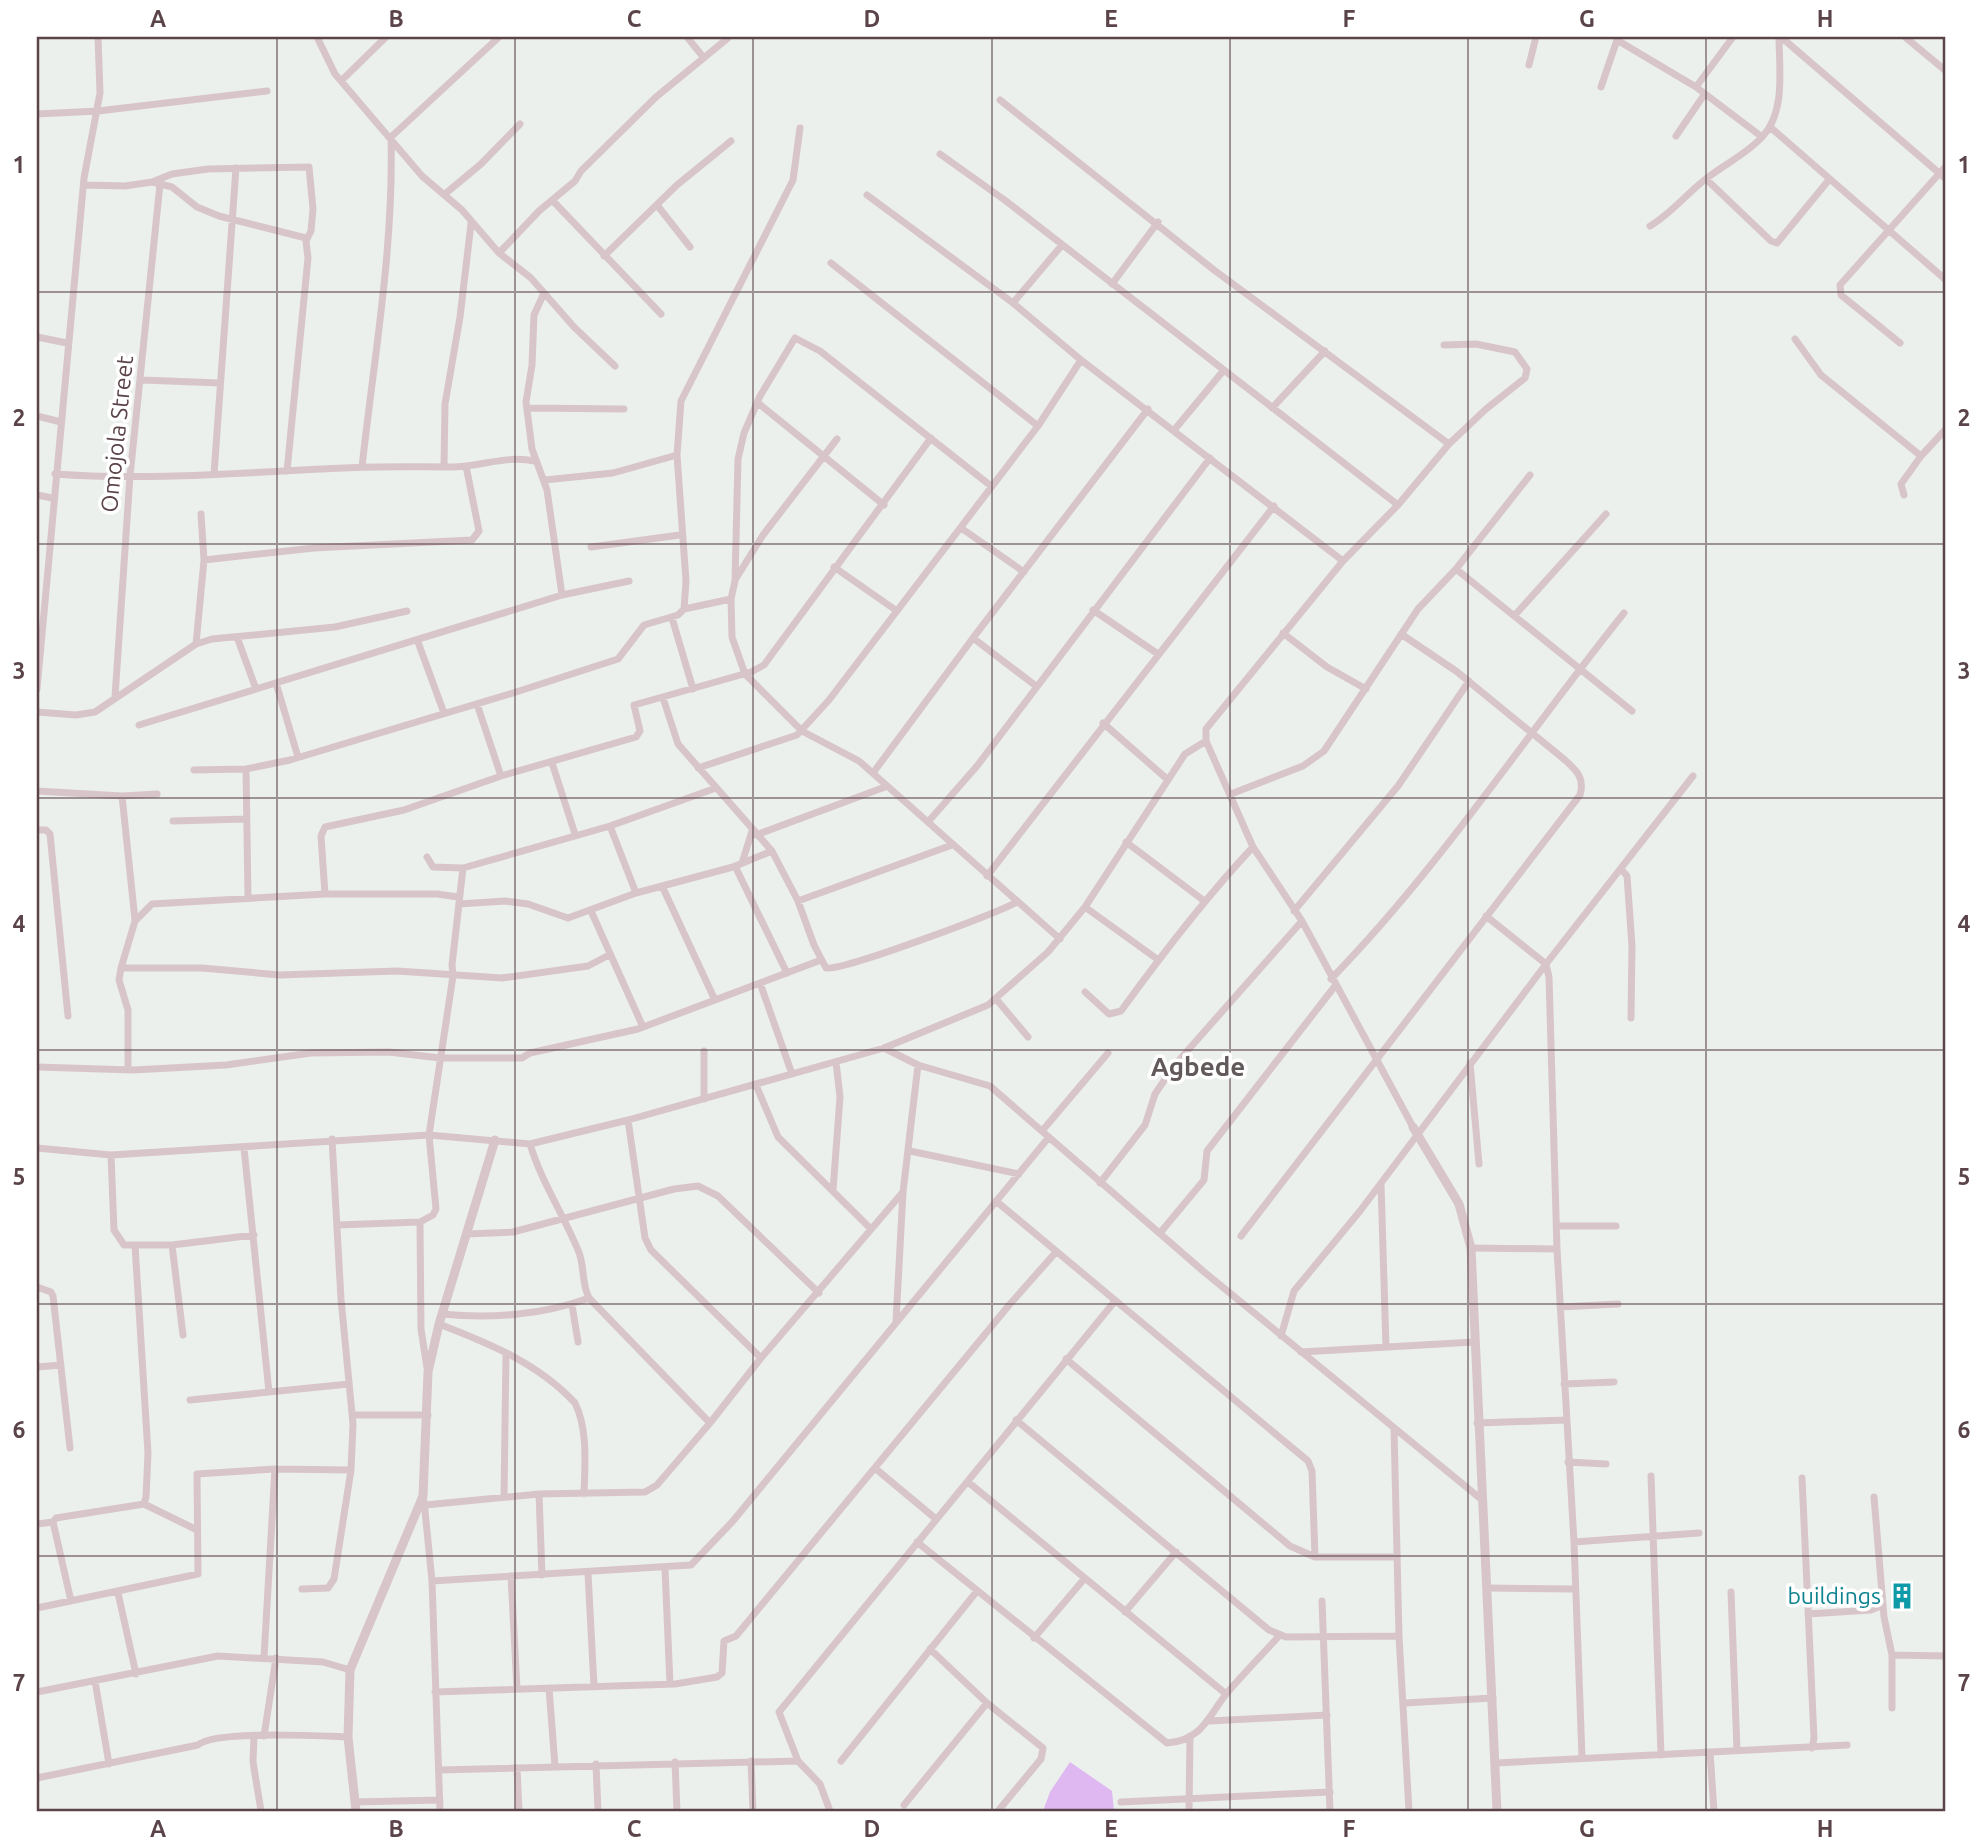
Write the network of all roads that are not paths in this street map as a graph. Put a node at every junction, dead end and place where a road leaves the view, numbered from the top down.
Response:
1 (98, 37) edge
2 (317, 37) edge
3 (386, 37) edge
4 (499, 37) edge
5 (687, 37) edge
6 (1536, 37) edge
7 (1733, 37) edge
8 (1780, 37) edge
9 (1905, 37) edge
10 (728, 38) edge
11 (1618, 38) edge
12 (704, 58) junction
13 (1529, 65) dead end
14 (1946, 71) edge
15 (341, 81) junction
16 (1601, 87) dead end
17 (1696, 87) junction
18 (267, 91) dead end
19 (1704, 94) junction
20 (1000, 100) dead end
21 (98, 111) junction
22 (37, 114) edge
23 (520, 124) dead end
24 (1770, 127) junction
25 (800, 128) dead end
26 (1676, 136) dead end
27 (391, 137) junction
28 (1762, 137) junction
29 (731, 141) dead end
30 (940, 154) dead end
31 (1946, 166) edge
32 (236, 168) junction
33 (1943, 176) edge
34 (1706, 179) junction
35 (1828, 181) junction
36 (156, 183) junction
37 (84, 185) junction
38 (445, 194) junction
39 (866, 195) dead end
40 (553, 201) junction
41 (657, 205) junction
42 (233, 219) junction
43 (1158, 222) junction
44 (471, 224) junction
45 (1650, 226) dead end
46 (1890, 230) junction
47 (306, 238) junction
48 (1062, 245) junction
49 (690, 247) dead end
50 (499, 253) junction
51 (604, 256) junction
52 (831, 263) dead end
53 (1946, 280) edge
54 (1112, 284) junction
55 (544, 293) junction
56 (1013, 303) junction
57 (661, 314) dead end
58 (37, 337) edge
59 (1795, 340) dead end
60 (67, 343) junction
61 (1900, 343) dead end
62 (1444, 345) dead end
63 (1325, 351) junction
64 (1081, 360) junction
65 (615, 366) dead end
66 (1224, 370) junction
67 (142, 380) junction
68 (220, 383) junction
69 (758, 403) junction
70 (527, 408) junction
71 (1272, 408) junction
72 (624, 409) dead end
73 (1148, 409) junction
74 (37, 416) edge
75 (61, 422) junction
76 (1038, 426) junction
77 (1175, 429) junction
78 (1946, 429) edge
79 (931, 438) junction
80 (837, 439) dead end
81 (1449, 444) junction
82 (677, 455) junction
83 (1921, 456) junction
84 (825, 457) junction
85 (1210, 458) junction
86 (535, 461) junction
87 (466, 466) junction
88 (362, 467) junction
89 (444, 467) junction
90 (288, 471) junction
91 (55, 474) junction
92 (214, 474) junction
93 (1530, 475) dead end
94 (130, 476) junction
95 (545, 480) junction
96 (991, 486) junction
97 (37, 495) edge
98 (1904, 495) dead end
99 (52, 498) junction
100 (884, 505) junction
101 (1398, 505) junction
102 (1274, 506) junction
103 (201, 514) dead end
104 (1606, 514) dead end
105 (961, 528) junction
106 (680, 535) junction
107 (592, 547) dead end
108 (204, 560) junction
109 (1343, 561) junction
110 (834, 568) junction
111 (1456, 569) junction
112 (1024, 572) junction
113 (629, 580) dead end
114 (735, 580) junction
115 (37, 584) edge
116 (44, 589) junction
117 (562, 595) junction
118 (731, 599) junction
119 (684, 609) junction
120 (1093, 610) junction
121 (407, 611) dead end
122 (897, 611) junction
123 (1624, 613) dead end
124 (1515, 615) junction
125 (672, 618) junction
126 (1283, 633) junction
127 (1401, 634) junction
128 (237, 637) junction
129 (973, 638) junction
130 (418, 642) junction
131 (196, 644) junction
132 (1158, 654) junction
133 (1579, 669) junction
134 (745, 674) junction
135 (1469, 681) junction
136 (276, 683) junction
137 (1035, 687) junction
138 (37, 689) edge
139 (256, 689) junction
140 (693, 689) junction
141 (1366, 689) junction
142 (115, 697) junction
143 (663, 698) junction
144 (477, 704) junction
145 (1632, 711) dead end
146 (37, 712) edge
147 (444, 713) junction
148 (1103, 723) junction
149 (139, 724) dead end
150 (802, 731) junction
151 (1531, 733) junction
152 (1206, 741) junction
153 (298, 757) junction
154 (552, 763) junction
155 (698, 768) junction
156 (246, 769) junction
157 (194, 770) dead end
158 (873, 773) junction
159 (501, 776) junction
160 (1693, 776) dead end
161 (1167, 779) junction
162 (886, 787) junction
163 (716, 788) junction
164 (37, 791) edge
165 (157, 794) dead end
166 (1231, 794) junction
167 (121, 796) junction
168 (246, 819) junction
169 (173, 821) dead end
170 (928, 822) junction
171 (610, 826) junction
172 (37, 830) edge
173 (754, 833) junction
174 (575, 834) junction
175 (1126, 842) junction
176 (952, 845) junction
177 (1253, 847) junction
178 (772, 851) junction
179 (427, 857) dead end
180 (739, 864) junction
181 (463, 868) junction
182 (1621, 869) junction
183 (987, 876) junction
184 (663, 888) junction
185 (636, 893) junction
186 (326, 894) junction
187 (248, 897) junction
188 (1203, 900) junction
189 (459, 901) junction
190 (798, 901) junction
191 (1017, 902) junction
192 (1085, 906) junction
193 (591, 911) junction
194 (1294, 911) junction
195 (1486, 916) junction
196 (135, 921) junction
197 (1302, 921) junction
198 (1060, 939) junction
199 (609, 956) junction
200 (1157, 959) junction
201 (821, 960) junction
202 (1546, 964) junction
203 (121, 968) junction
204 (787, 973) junction
205 (453, 976) junction
206 (760, 983) junction
207 (1333, 983) junction
208 (1085, 992) dead end
209 (714, 998) junction
210 (997, 1000) junction
211 (68, 1016) dead end
212 (1631, 1018) dead end
213 (643, 1027) junction
214 (1028, 1037) dead end
215 (884, 1048) junction
216 (704, 1051) dead end
217 (1108, 1053) dead end
218 (440, 1058) junction
219 (1375, 1060) junction
220 (836, 1062) junction
221 (1470, 1063) junction
222 (918, 1065) junction
223 (37, 1067) edge
224 (128, 1070) junction
225 (792, 1074) junction
226 (756, 1085) junction
227 (704, 1099) junction
228 (628, 1120) junction
229 (1415, 1130) junction
230 (1042, 1131) junction
231 (429, 1135) junction
232 (1049, 1138) junction
233 (332, 1139) junction
234 (495, 1140) junction
235 (530, 1144) junction
236 (37, 1148) edge
237 (244, 1148) junction
238 (910, 1151) junction
239 (111, 1155) junction
240 (1479, 1164) dead end
241 (1019, 1174) junction
242 (1100, 1183) junction
243 (1381, 1183) junction
244 (833, 1190) junction
245 (903, 1192) junction
246 (640, 1198) junction
247 (996, 1201) junction
248 (562, 1219) junction
249 (420, 1222) junction
250 (337, 1225) junction
251 (1558, 1226) junction
252 (1616, 1226) dead end
253 (871, 1229) junction
254 (1160, 1233) junction
255 (468, 1234) junction
256 (254, 1235) junction
257 (1241, 1236) dead end
258 (135, 1245) junction
259 (172, 1245) junction
260 (1471, 1248) junction
261 (1557, 1249) junction
262 (1056, 1252) junction
263 (37, 1287) edge
264 (819, 1293) junction
265 (589, 1298) junction
266 (1115, 1301) junction
267 (1618, 1304) dead end
268 (572, 1305) junction
269 (1560, 1307) junction
270 (440, 1319) junction
271 (896, 1321) junction
272 (183, 1335) dead end
273 (1281, 1336) junction
274 (578, 1342) dead end
275 (1474, 1342) junction
276 (1386, 1347) junction
277 (1301, 1352) junction
278 (506, 1353) junction
279 (761, 1358) junction
280 (1066, 1359) junction
281 (61, 1365) junction
282 (37, 1367) edge
283 (428, 1372) junction
284 (1614, 1382) dead end
285 (349, 1384) junction
286 (1564, 1384) junction
287 (270, 1392) junction
288 (190, 1400) dead end
289 (352, 1415) junction
290 (428, 1415) junction
291 (1016, 1420) junction
292 (1565, 1420) junction
293 (710, 1423) junction
294 (1477, 1423) junction
295 (1394, 1429) junction
296 (70, 1448) dead end
297 (1568, 1462) junction
298 (1606, 1464) dead end
299 (275, 1469) junction
300 (876, 1469) junction
301 (351, 1470) junction
302 (1651, 1476) dead end
303 (1802, 1478) dead end
304 (968, 1482) junction
305 (584, 1493) junction
306 (539, 1494) junction
307 (504, 1497) junction
308 (1874, 1497) dead end
309 (1480, 1499) junction
310 (424, 1500) junction
311 (144, 1504) junction
312 (936, 1519) junction
313 (53, 1522) junction
314 (37, 1524) edge
315 (195, 1529) junction
316 (1699, 1533) dead end
317 (1651, 1538) junction
318 (917, 1542) junction
319 (1574, 1542) junction
320 (1176, 1552) junction
321 (1315, 1557) junction
322 (1396, 1557) junction
323 (665, 1569) junction
324 (588, 1573) junction
325 (542, 1575) junction
326 (511, 1576) junction
327 (1085, 1577) junction
328 (432, 1581) junction
329 (1488, 1588) junction
330 (302, 1589) dead end
331 (1575, 1589) junction
332 (976, 1591) junction
333 (1731, 1592) dead end
334 (118, 1593) junction
335 (71, 1601) junction
336 (1322, 1601) dead end
337 (1883, 1605) junction
338 (37, 1608) edge
339 (1871, 1609) junction
340 (1125, 1612) junction
341 (1808, 1614) junction
342 (1884, 1617) junction
343 (1279, 1636) junction
344 (1399, 1636) junction
345 (1034, 1638) junction
346 (1323, 1638) junction
347 (930, 1649) junction
348 (1892, 1655) junction
349 (1946, 1656) edge
350 (264, 1657) junction
351 (276, 1658) junction
352 (350, 1670) junction
353 (136, 1674) junction
354 (95, 1681) junction
355 (670, 1684) junction
356 (594, 1686) junction
357 (549, 1688) junction
358 (517, 1689) junction
359 (37, 1692) edge
360 (435, 1692) junction
361 (1226, 1695) junction
362 (1493, 1698) junction
363 (987, 1703) junction
364 (1405, 1703) junction
365 (1892, 1708) dead end
366 (1327, 1715) junction
367 (1210, 1721) junction
368 (254, 1736) junction
369 (264, 1736) junction
370 (1190, 1736) junction
371 (348, 1737) junction
372 (1847, 1745) dead end
373 (1812, 1748) junction
374 (1737, 1750) junction
375 (1710, 1752) junction
376 (1661, 1755) junction
377 (1582, 1757) junction
378 (751, 1761) junction
379 (798, 1761) junction
380 (841, 1761) dead end
381 (675, 1762) junction
382 (1496, 1763) junction
383 (109, 1764) junction
384 (596, 1764) junction
385 (555, 1766) junction
386 (517, 1768) junction
387 (439, 1770) junction
388 (37, 1778) edge
389 (1330, 1792) junction
390 (440, 1800) junction
391 (1189, 1800) junction
392 (1121, 1802) dead end
393 (904, 1805) dead end
394 (356, 1806) edge
395 (261, 1811) edge
396 (440, 1811) edge
397 (519, 1811) edge
398 (598, 1811) edge
399 (677, 1811) edge
400 (753, 1811) edge
401 (830, 1811) edge
402 (998, 1811) edge
403 (1189, 1811) edge
404 (1330, 1811) edge
405 (1409, 1811) edge
406 (1497, 1811) edge
407 (1714, 1811) edge

1 - 21 street
2 - 15 street
3 - 15 street
4 - 27 street
5 - 12 street
6 - 13 street
7 - 17 street
8 - 24 street
8 - 33 street
9 - 14 street
10 - 12 street
11 - 16 street
11 - 17 street
12 - 40 street
15 - 27 street
17 - 19 street
18 - 21 street
19 - 26 street
19 - 28 street
20 - 43 street
21 - 22 street
21 - 37 street
23 - 38 street
24 - 28 street
24 - 35 street
25 - 82 street
27 - 38 street
27 - 88 street
28 - 34 street
29 - 41 street
30 - 48 street
31 - 33 street
32 - 36 street
32 - 42 street
32 - 47 street
33 - 46 street
34 - 35 street
34 - 45 street
35 - 46 street
36 - 37 street
36 - 42 street
36 - 67 street, Omojola Street
37 - 60 street
38 - 44 street
39 - 56 street
40 - 50 street
40 - 51 street
41 - 49 street
41 - 51 street
42 - 47 street
42 - 68 street
43 - 54 street
43 - 63 street
44 - 50 street
44 - 89 street
46 - 53 street
46 - 61 street
47 - 90 street
48 - 54 street
48 - 56 street
50 - 55 street
51 - 57 street
52 - 76 street
54 - 66 street
55 - 65 street
55 - 70 street
56 - 64 street
58 - 60 street
59 - 83 street
60 - 75 street
62 - 81 street
63 - 71 street
63 - 81 street
64 - 73 street
64 - 76 street
66 - 71 street
66 - 77 street
67 - 68 street
67 - 94 street, Omojola Street
68 - 92 street
69 - 79 street
69 - 84 street
69 - 114 street
70 - 72 street
70 - 86 street
71 - 101 street
73 - 77 street
73 - 112 street
74 - 75 street
75 - 91 street
76 - 96 street
77 - 85 street
78 - 83 street
79 - 96 street
79 - 100 street
80 - 84 street
81 - 101 street
82 - 95 street
82 - 106 street
83 - 98 street
84 - 100 street
84 - 114 street
85 - 102 street
85 - 120 street
86 - 87 street
86 - 95 street
87 - 89 street
87 - 108 street
88 - 89 street
88 - 90 street
90 - 92 street
91 - 94 street
91 - 99 street
92 - 94 street
93 - 111 street
94 - 142 street, Omojola Street
95 - 117 street
96 - 105 street
97 - 99 street
99 - 116 street
100 - 110 street
101 - 109 street
102 - 109 street
102 - 132 street
103 - 108 street
104 - 124 street
105 - 112 street
105 - 122 street
106 - 107 street
106 - 119 street
108 - 131 street
109 - 126 street
110 - 122 street
110 - 134 street
111 - 124 street
111 - 127 street
112 - 129 street
113 - 117 street
114 - 118 street
115 - 116 street
116 - 138 street
117 - 130 street
118 - 119 street
118 - 134 street
119 - 125 street
120 - 132 street
120 - 137 street
121 - 128 street
122 - 150 street
123 - 133 street
124 - 133 street
125 - 140 street
125 - 144 street
126 - 141 street
126 - 152 street
127 - 135 street
127 - 141 street
128 - 131 street
128 - 139 street
129 - 137 street
129 - 158 street
130 - 136 street
130 - 147 street
131 - 142 street
132 - 148 street
133 - 145 street
133 - 151 street
134 - 140 street
134 - 150 street
135 - 151 street
135 - 194 street
136 - 139 street
136 - 153 street
137 - 170 street
139 - 149 street
140 - 143 street
141 - 166 street
142 - 146 street
143 - 154 street
143 - 155 street
144 - 147 street
144 - 159 street
147 - 153 street
148 - 161 street
148 - 183 street
150 - 155 street
150 - 158 street
151 - 195 street
151 - 207 street
152 - 161 street
152 - 166 street
153 - 156 street
154 - 159 street
154 - 174 street
155 - 163 street
156 - 157 street
156 - 168 street
158 - 162 street
159 - 186 street
160 - 182 street
161 - 175 street
162 - 170 street
162 - 173 street
163 - 171 street
163 - 173 street
164 - 167 street
165 - 167 street
166 - 177 street
167 - 196 street
168 - 169 street
168 - 187 street
170 - 176 street
171 - 174 street
171 - 185 street
172 - 211 street
173 - 178 street
173 - 180 street
174 - 181 street
175 - 188 street
175 - 192 street
176 - 183 street
176 - 190 street
177 - 188 street
177 - 194 street
178 - 180 street
178 - 190 street
179 - 181 street
180 - 184 street
180 - 204 street
181 - 189 street
182 - 202 street
182 - 212 street
183 - 191 street
184 - 185 street
184 - 209 street
185 - 193 street
186 - 187 street
186 - 189 street
187 - 196 street
188 - 200 street
189 - 193 street
189 - 205 street
190 - 201 street
191 - 198 street
191 - 201 street
192 - 198 street
192 - 200 street
193 - 199 street
194 - 197 street
195 - 202 street
195 - 219 street
196 - 203 street
197 - 207 street
197 - 242 street
198 - 210 street
199 - 205 street
199 - 213 street
200 - 208 street
201 - 204 street
202 - 221 street
202 - 251 street
203 - 205 street
203 - 224 street
204 - 206 street
205 - 218 street
206 - 209 street
206 - 225 street
207 - 219 street
207 - 254 street
209 - 213 street
210 - 214 street
210 - 215 street
213 - 218 street
215 - 220 street
215 - 222 street
216 - 227 street
217 - 230 street
218 - 224 street
218 - 231 street
219 - 229 street
219 - 257 street
220 - 225 street
220 - 244 street
221 - 229 street
221 - 240 street
222 - 230 street
222 - 238 street
223 - 224 street
225 - 226 street
226 - 227 street
226 - 244 street
227 - 228 street
228 - 235 street
228 - 246 street
229 - 243 street
229 - 260 street
230 - 232 street
231 - 233 street
231 - 234 street
231 - 249 street
232 - 241 street
232 - 242 street
233 - 237 street
233 - 250 street
234 - 235 street
234 - 255 street
235 - 248 street
236 - 239 street
237 - 239 street
237 - 256 street
238 - 241 street
238 - 245 street
239 - 258 street
241 - 247 street
242 - 254 street
243 - 273 street
243 - 276 street
244 - 253 street
245 - 253 street
245 - 271 street
246 - 248 street
246 - 264 street
246 - 279 street
247 - 262 street
247 - 271 street
248 - 255 street
248 - 265 street
249 - 250 street
249 - 283 street
250 - 285 street
251 - 252 street
251 - 261 street
253 - 264 street
254 - 273 street
255 - 270 street
256 - 259 street
256 - 287 street
258 - 259 street
258 - 311 street
259 - 272 street
260 - 261 street
260 - 275 street
261 - 269 street
262 - 266 street
262 - 300 street
263 - 281 street
264 - 279 street
265 - 268 street
265 - 293 street
266 - 280 street
266 - 321 street
267 - 269 street
268 - 270 street
268 - 274 street
269 - 286 street
270 - 278 street
270 - 283 street
271 - 323 street
273 - 277 street
275 - 276 street
275 - 294 street
276 - 277 street
277 - 295 street
278 - 305 street
278 - 307 street
279 - 293 street
280 - 291 street
280 - 321 street
281 - 282 street
281 - 296 street
283 - 290 street
284 - 286 street
285 - 287 street
285 - 289 street
286 - 292 street
287 - 288 street
289 - 290 street
289 - 301 street
290 - 310 street
291 - 304 street
291 - 320 street
292 - 294 street
292 - 297 street
293 - 305 street
294 - 309 street
295 - 309 street
295 - 322 street
297 - 298 street
297 - 319 street
299 - 301 street
299 - 315 street
299 - 350 street
300 - 312 street
300 - 355 street
301 - 330 street
302 - 317 street
303 - 341 street
304 - 312 street
304 - 327 street
305 - 306 street
306 - 307 street
306 - 325 street
307 - 310 street
308 - 337 street
309 - 329 street
310 - 328 street
310 - 352 street
311 - 313 street
311 - 315 street
312 - 318 street
313 - 314 street
313 - 335 street
315 - 334 street
316 - 317 street
317 - 319 street
317 - 376 street
318 - 332 street
318 - 379 street
319 - 331 street
320 - 340 street
320 - 343 street
321 - 322 street
322 - 344 street
323 - 324 street
323 - 355 street
324 - 325 street
324 - 356 street
325 - 326 street
326 - 328 street
326 - 358 street
327 - 340 street
327 - 345 street
328 - 360 street
329 - 331 street
329 - 362 street
331 - 377 street
332 - 345 street
332 - 347 street
333 - 374 street
334 - 335 street
334 - 353 street
335 - 338 street
336 - 346 street
337 - 339 street
337 - 342 street
339 - 341 street
339 - 342 street
340 - 361 street
341 - 373 street
342 - 348 street
343 - 346 street
343 - 361 street
344 - 346 street
344 - 364 street
345 - 370 street
346 - 366 street
347 - 363 street
347 - 380 street
348 - 349 street
348 - 365 street
350 - 351 street
350 - 353 street
351 - 352 street
351 - 369 street
352 - 371 street
353 - 354 street
354 - 359 street
354 - 383 street
355 - 356 street
356 - 357 street
357 - 358 street
357 - 385 street
358 - 360 street
360 - 387 street
361 - 367 street
362 - 364 street
362 - 382 street
363 - 393 street
363 - 402 street
364 - 405 street
366 - 367 street
366 - 389 street
367 - 370 street
368 - 369 street
368 - 383 street
368 - 395 street
369 - 371 street
370 - 391 street
371 - 394 street
372 - 373 street
373 - 374 street
374 - 375 street
375 - 376 street
375 - 407 street
376 - 377 street
377 - 382 street
378 - 379 street
378 - 381 street
378 - 400 street
379 - 401 street
381 - 384 street
381 - 399 street
382 - 406 street
383 - 388 street
384 - 385 street
384 - 398 street
385 - 386 street
386 - 387 street
386 - 397 street
387 - 390 street
389 - 391 street
389 - 404 street
390 - 394 street
390 - 396 street
391 - 392 street
391 - 403 street

